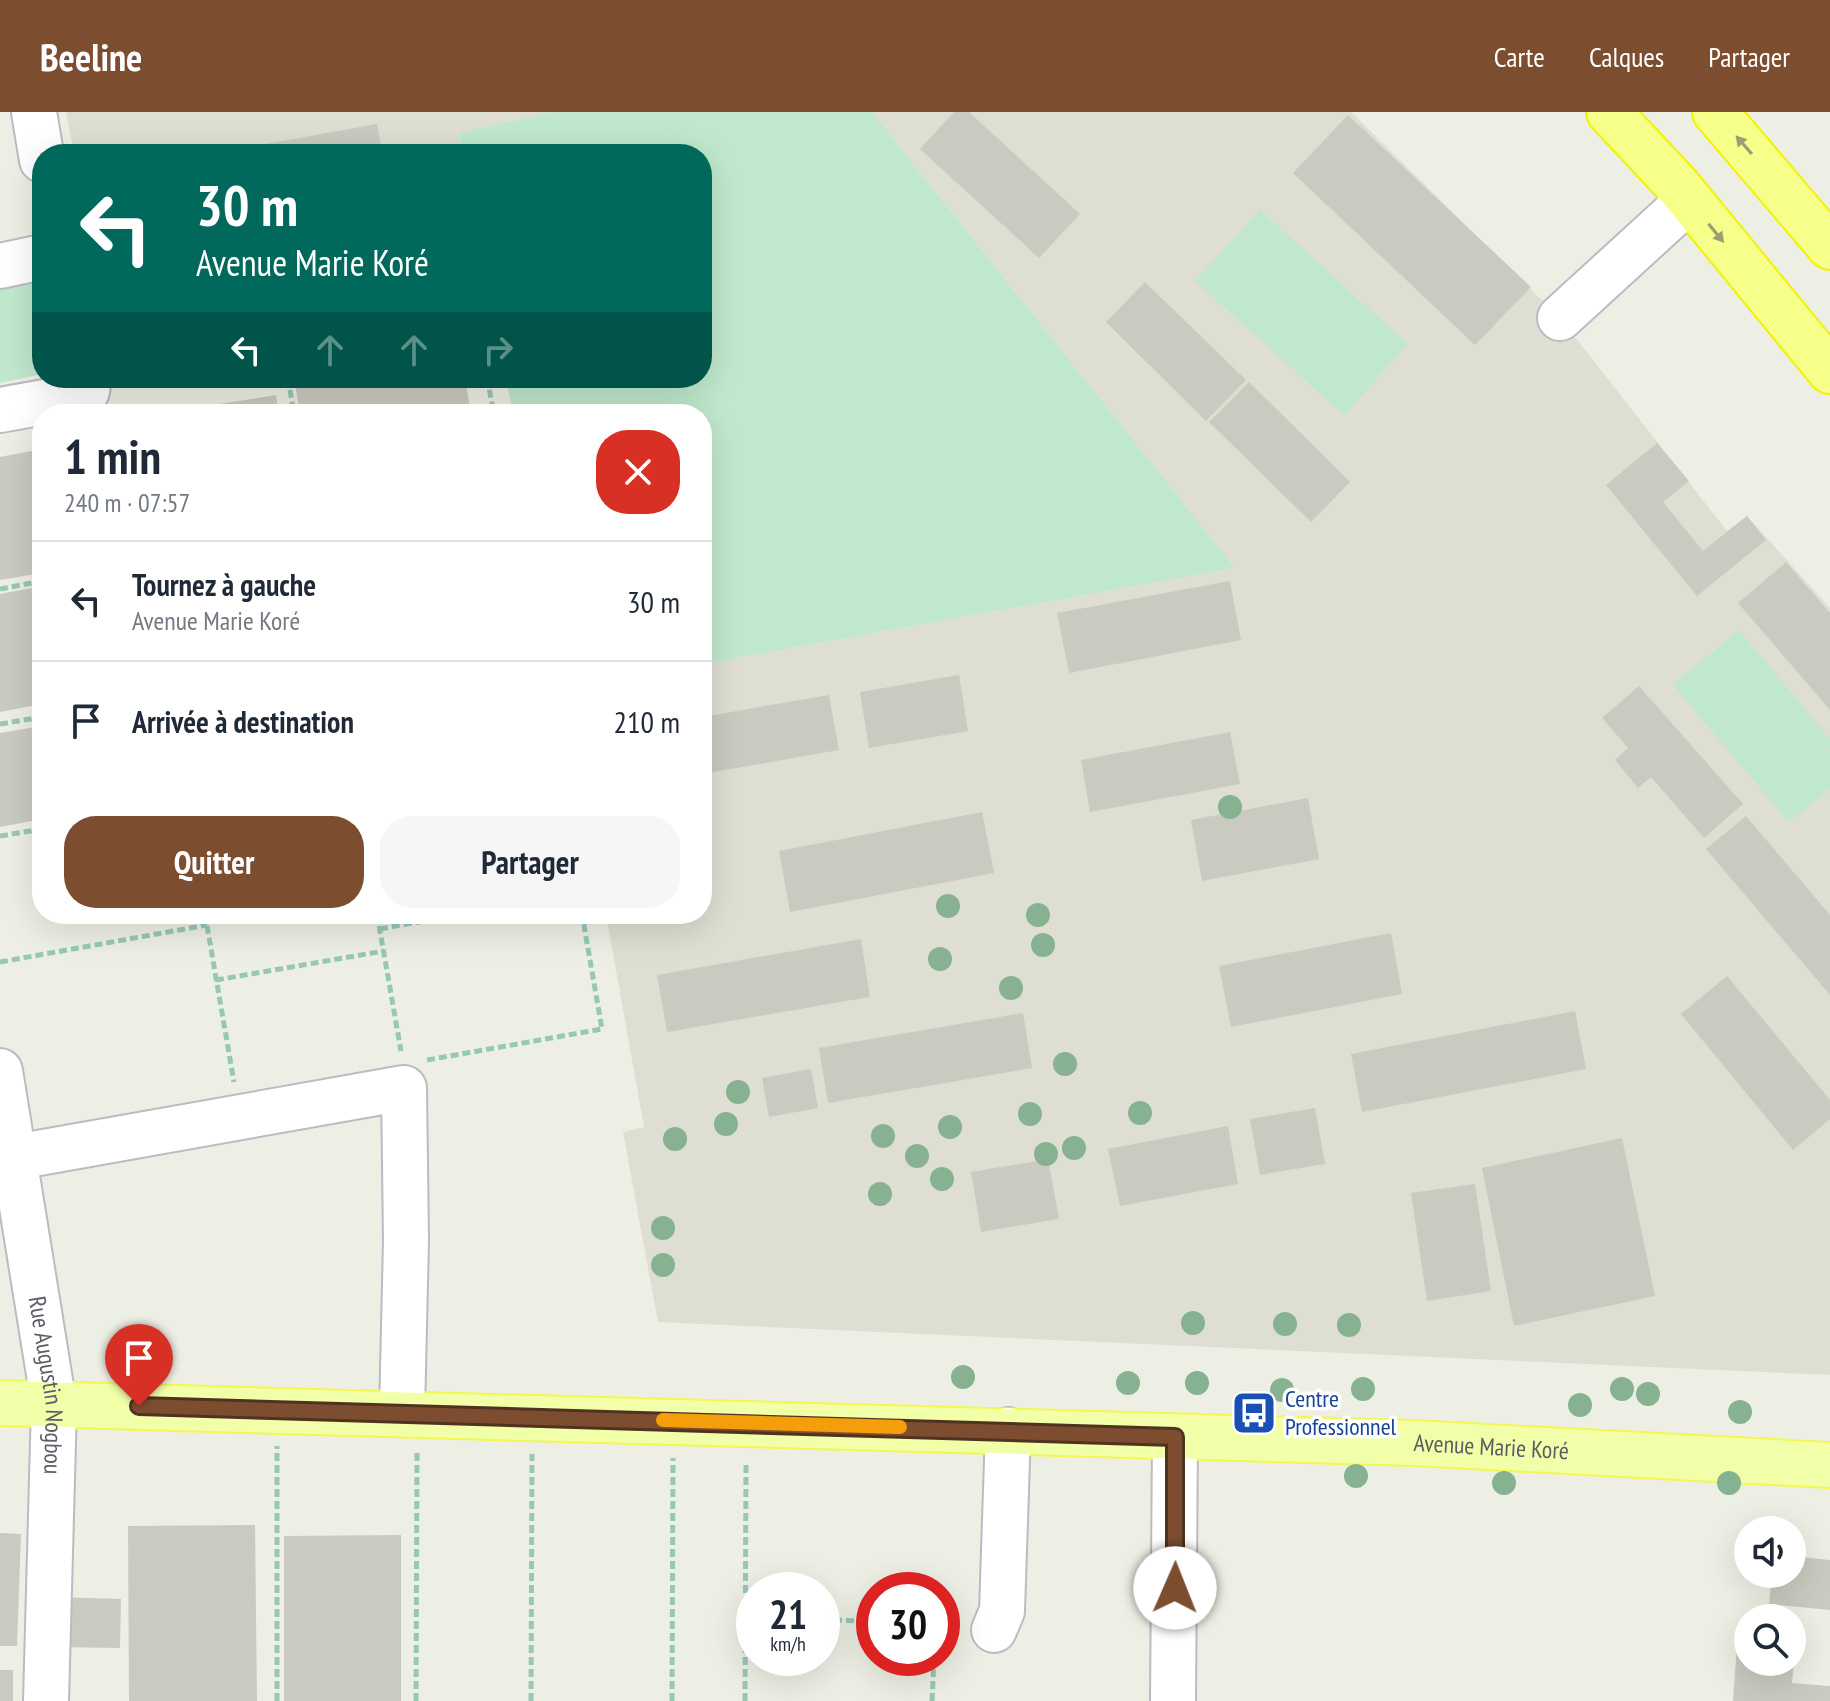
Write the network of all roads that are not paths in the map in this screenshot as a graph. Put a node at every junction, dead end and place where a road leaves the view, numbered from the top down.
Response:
1 (34, 112) edge
2 (1609, 112) edge
3 (1715, 112) edge
4 (39, 144) edge
5 (1689, 200) junction
6 (1830, 247) edge
7 (32, 259) edge
8 (0, 266) edge
9 (1560, 318) dead end
10 (1830, 371) edge
11 (87, 388) edge
12 (32, 404) edge
13 (33, 404) edge
14 (0, 410) edge
15 (0, 1071) edge
16 (16, 1157) junction
17 (0, 1403) edge
18 (54, 1405) junction
19 (409, 1413) junction
20 (1008, 1430) junction
21 (1175, 1437) junction
22 (1830, 1465) edge
23 (994, 1630) dead end
24 (46, 1701) edge
25 (1173, 1701) edge

1 - 4 street
2 - 5 highway
6 -> 3 highway
5 - 9 street
5 -> 10 highway
7 - 8 street
11 - 13 street
12 - 14 street
15 - 16 street, Rue Augustin Nogbou
16 - 18 street, Rue Augustin Nogbou
16 - 19 street
17 - 18 main road, Avenue Marie Koré
18 - 19 main road, Avenue Marie Koré
18 - 24 street, Rue Augustin Nogbou
19 - 20 main road, Avenue Marie Koré
20 - 21 main road, Avenue Marie Koré
20 - 23 street
21 - 22 main road, Avenue Marie Koré
21 - 25 street

